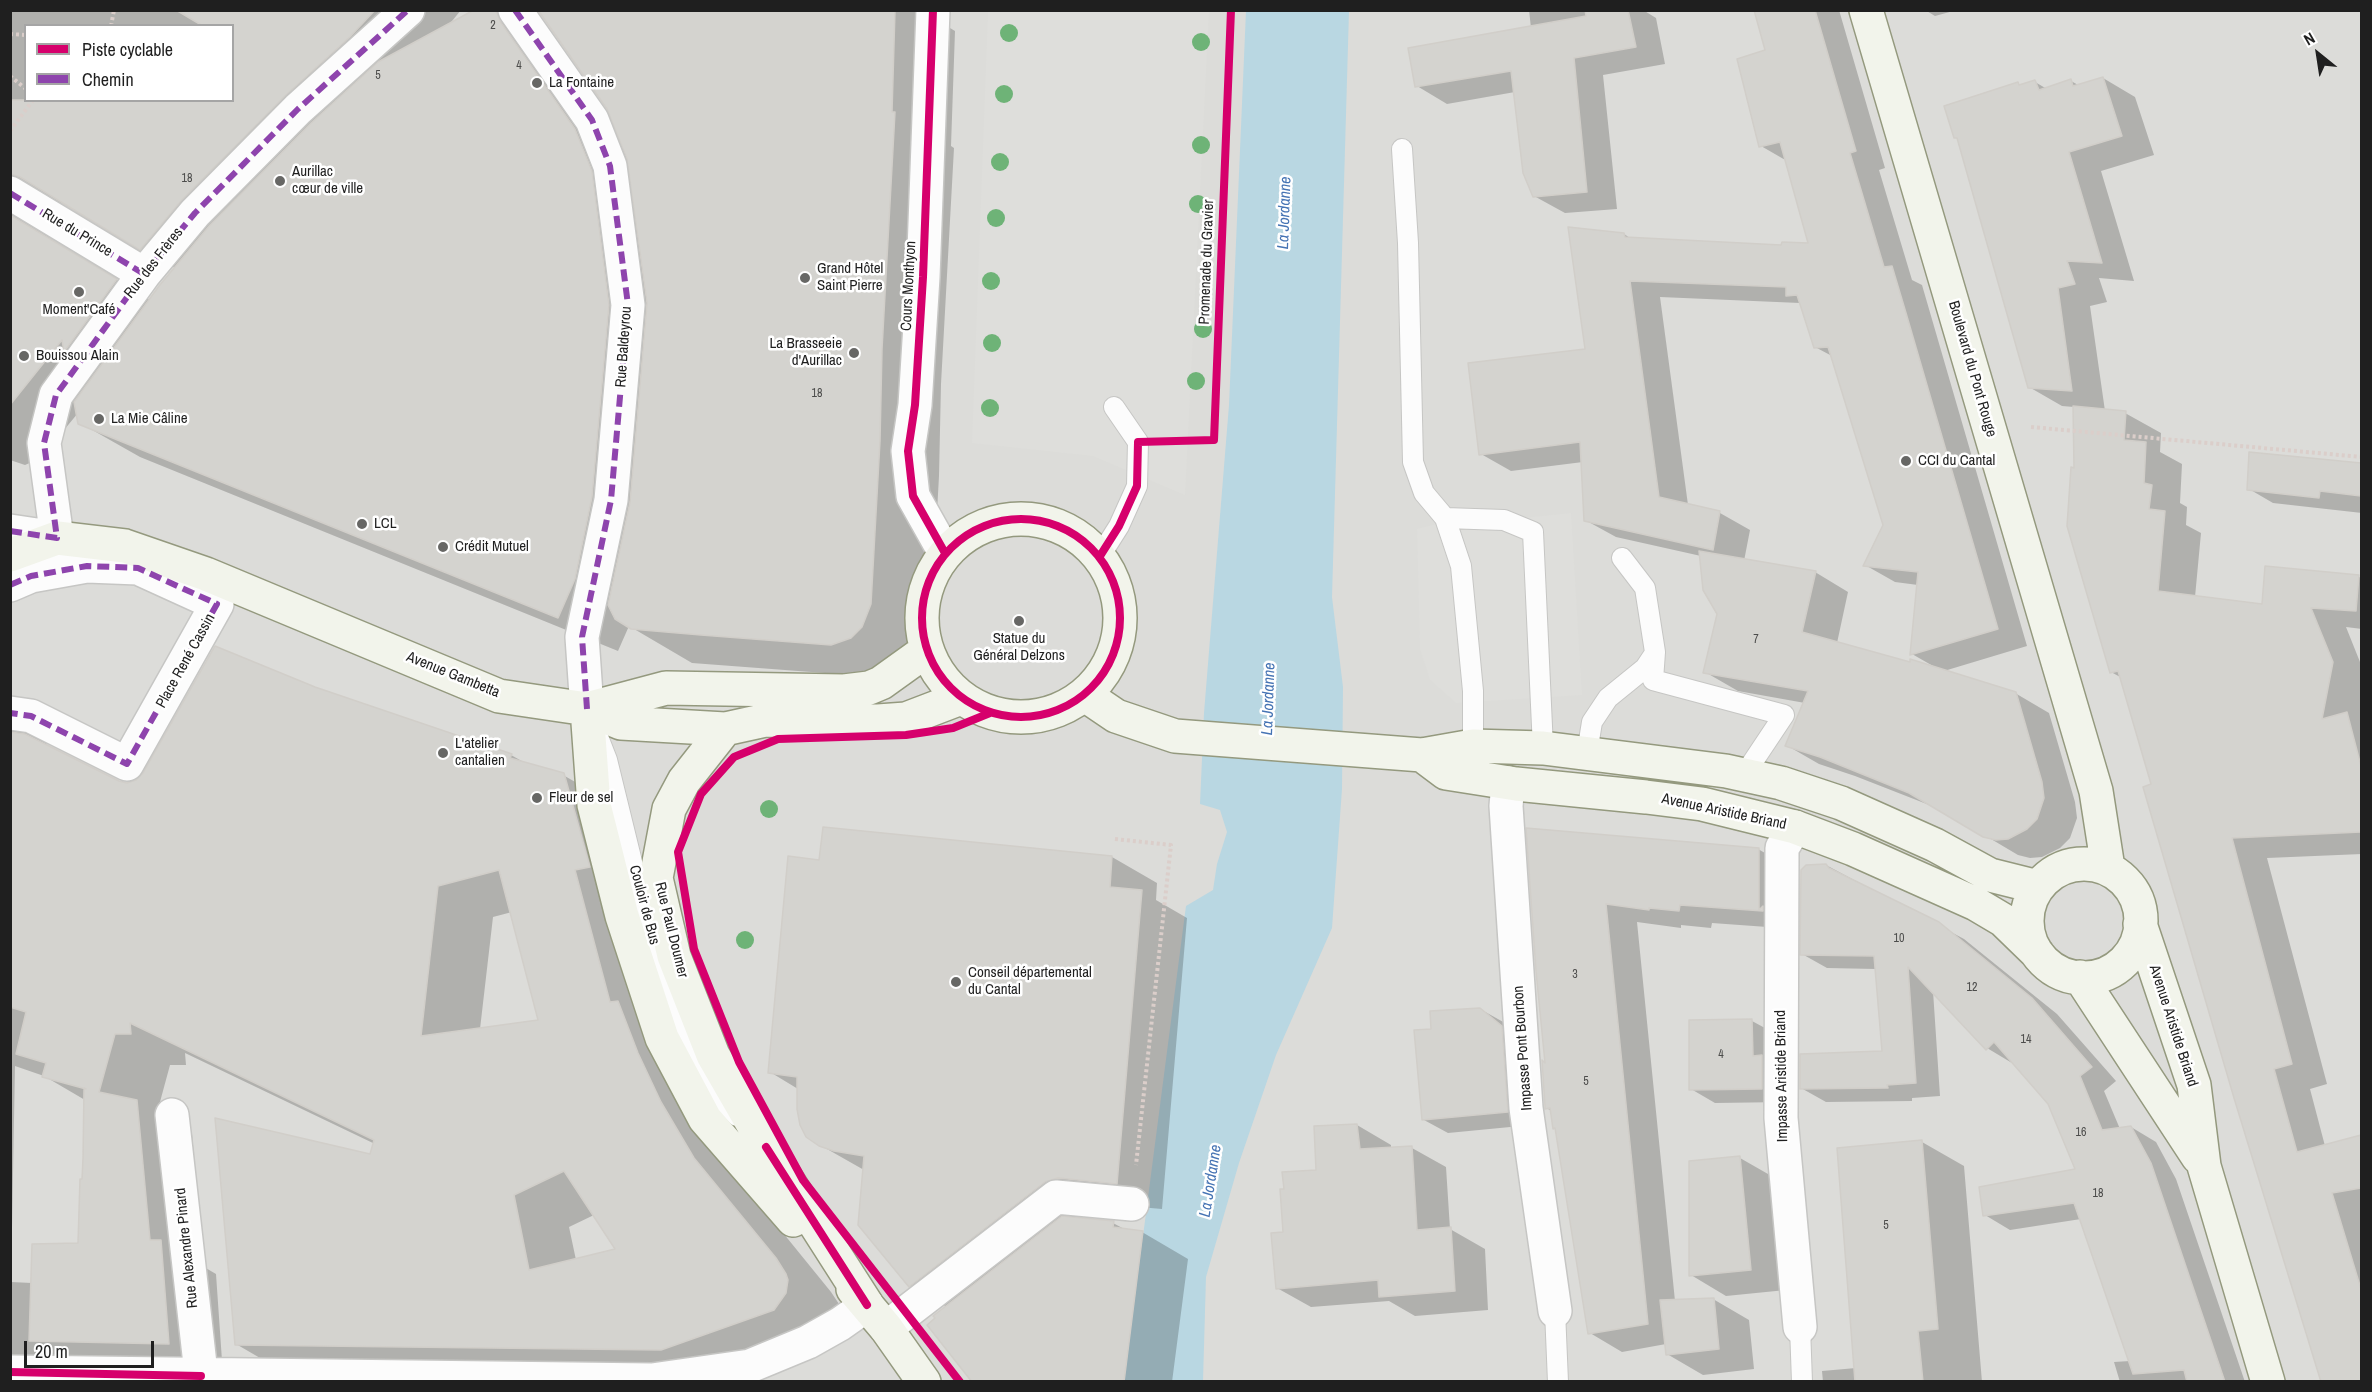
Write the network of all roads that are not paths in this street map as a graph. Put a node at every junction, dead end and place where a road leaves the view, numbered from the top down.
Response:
1 (408, 10) edge
2 (515, 10) edge
3 (933, 10) edge
4 (1866, 10) edge
5 (1402, 149) dead end
6 (10, 193) edge
7 (144, 274) junction
8 (1114, 407) dead end
9 (1445, 518) junction
10 (10, 531) edge
11 (57, 538) junction
12 (945, 553) junction
13 (10, 555) edge
14 (1100, 556) junction
15 (1622, 558) dead end
16 (10, 585) edge
17 (927, 651) junction
18 (1655, 652) junction
19 (1085, 695) junction
20 (961, 698) junction
21 (587, 709) junction
22 (10, 713) edge
23 (725, 729) junction
24 (1473, 746) junction
25 (1543, 748) junction
26 (1587, 753) junction
27 (1422, 755) junction
28 (1744, 775) junction
29 (1460, 776) junction
30 (1508, 783) junction
31 (1668, 800) junction
32 (1794, 827) junction
33 (1978, 868) junction
34 (2108, 868) junction
35 (2038, 887) junction
36 (2140, 924) junction
37 (2037, 953) junction
38 (2080, 977) junction
39 (172, 1115) dead end
40 (766, 1147) junction
41 (2204, 1166) junction
42 (1132, 1204) road end
43 (1555, 1311) joint
44 (877, 1317) junction
45 (1800, 1327) joint
46 (10, 1372) edge
47 (202, 1378) edge
48 (652, 1381) edge
49 (924, 1382) edge
50 (1558, 1382) edge
51 (1802, 1382) edge
52 (2268, 1382) edge

1 - 7 street, Rue des Frères
2 - 21 street, Rue Baldeyrou
3 - 12 street, Cours Monthyon
4 - 34 main road, Boulevard du Pont Rouge
5 - 9 lane
6 - 7 street, Rue du Prince
7 - 11 street, Rue des Frères
8 - 14 lane
9 - 24 lane
9 - 25 lane
10 - 11 street
11 - 13 main road
11 - 21 main road, Avenue Gambetta
12 - 14 main road
12 - 17 main road
14 - 19 main road
15 - 18 lane
16 - 22 street, Place René Cassin
17 - 20 main road
17 - 21 main road, Avenue Gambetta
18 - 26 lane
18 - 28 lane
19 - 20 main road
19 - 27 main road
20 - 23 main road
21 - 23 main road
21 - 40 lane, Couloir de Bus
21 - 44 main road, Rue Paul Doumer
23 - 40 main road, Rue Paul Doumer
24 - 25 main road
24 - 27 main road
25 - 26 main road
25 - 29 main road
26 - 28 main road
26 - 30 main road
27 - 29 main road, Avenue Aristide Briand
28 - 31 main road
28 - 33 main road
29 - 30 main road, Avenue Aristide Briand
30 - 31 main road, Avenue Aristide Briand
30 - 43 street, Impasse Pont Bourbon
31 - 32 main road, Avenue Aristide Briand
32 - 33 main road
32 - 37 main road, Avenue Aristide Briand
32 - 45 street, Impasse Aristide Briand
33 - 35 main road
34 - 35 main road
34 - 36 main road
35 - 37 main road
36 - 38 main road
36 - 41 main road, Avenue Aristide Briand
37 - 38 main road
38 - 41 main road, Avenue Aristide Briand
39 - 47 street, Rue Alexandre Pinard
40 - 44 main road, Rue Paul Doumer
41 - 52 main road, Avenue Aristide Briand
42 - 44 street
43 - 50 lane
44 - 48 street
44 - 49 main road, Rue Paul Doumer
45 - 51 lane
46 - 47 street
47 - 48 street

